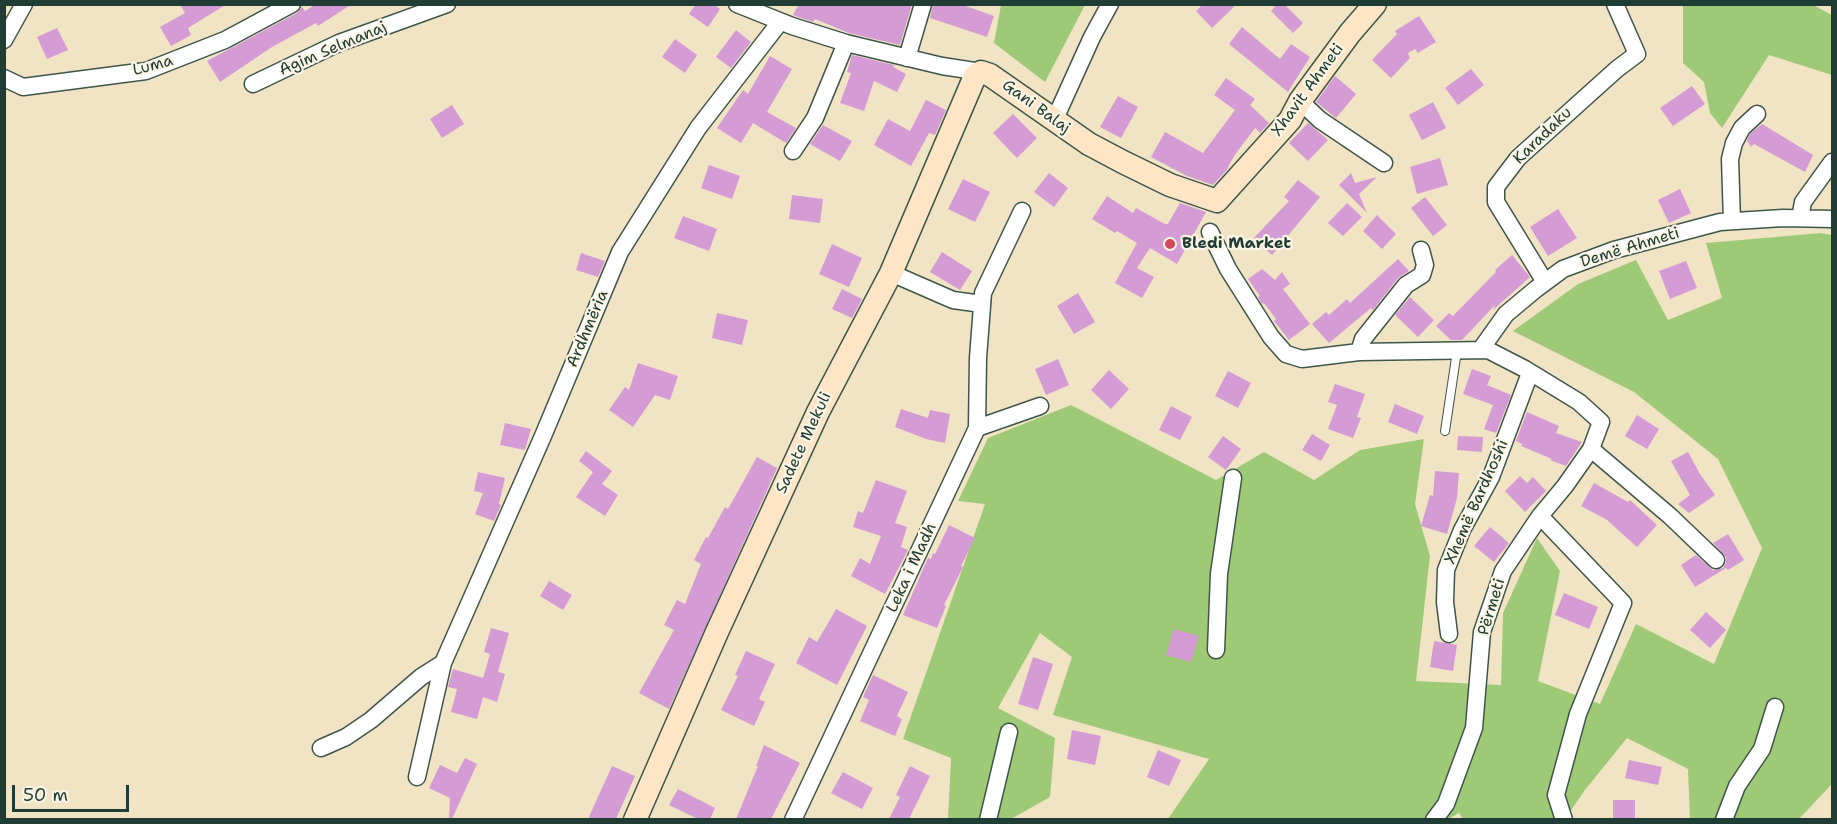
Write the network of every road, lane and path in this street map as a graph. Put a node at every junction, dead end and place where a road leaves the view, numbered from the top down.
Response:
1 (24, 4) edge
2 (292, 4) edge
3 (447, 4) edge
4 (923, 4) edge
5 (1110, 4) edge
6 (1375, 4) edge
7 (1616, 4) edge
8 (741, 6) edge
9 (780, 22) junction
10 (4, 40) edge
11 (846, 43) junction
12 (907, 58) junction
13 (981, 72) junction
14 (4, 78) edge
15 (253, 84) dead end
16 (1300, 101) junction
17 (1757, 114) dead end
18 (1054, 121) junction
19 (793, 151) dead end
20 (1833, 162) edge
21 (1384, 164) dead end
22 (1217, 201) joint
23 (1022, 210) dead end
24 (1800, 218) junction
25 (1833, 219) edge
26 (1732, 221) junction
27 (1210, 232) dead end
28 (1421, 250) dead end
29 (891, 273) junction
30 (1545, 282) junction
31 (982, 304) junction
32 (1481, 349) junction
33 (1457, 351) junction
34 (1359, 352) junction
35 (1530, 373) junction
36 (1040, 406) dead end
37 (977, 428) junction
38 (1445, 431) dead end
39 (1591, 449) junction
40 (1233, 478) dead end
41 (1540, 516) junction
42 (1716, 560) dead end
43 (1449, 634) dead end
44 (1216, 650) dead end
45 (443, 663) junction
46 (1775, 707) dead end
47 (1009, 732) dead end
48 (321, 748) dead end
49 (417, 777) dead end
50 (635, 819) edge
51 (793, 819) edge
52 (988, 819) edge
53 (1434, 819) edge
54 (1564, 819) edge
55 (1724, 819) edge

1 - 10 street
2 - 14 street, Luma
3 - 15 street, Agim Selmanaj
4 - 12 street
5 - 18 street
6 - 16 street, Xhavit Ahmeti
7 - 30 street, Karadaku
8 - 9 street, Gani Balaj
9 - 11 street, Gani Balaj
9 - 45 street, Ardhmëria
11 - 12 street, Gani Balaj
11 - 19 street
12 - 13 street, Gani Balaj
13 - 18 street, Gani Balaj
13 - 29 street, Sadete Mekuli
16 - 21 street
16 - 22 street, Xhavit Ahmeti
17 - 26 street
18 - 22 street, Gani Balaj
20 - 24 street
23 - 31 street, Leka i Madh
24 - 25 street, Demë Ahmeti
24 - 26 street, Demë Ahmeti
26 - 30 street, Demë Ahmeti
27 - 34 street
28 - 34 street
29 - 31 street
29 - 50 street, Sadete Mekuli
30 - 32 street, Demë Ahmeti
31 - 37 street, Leka i Madh
32 - 33 street
32 - 35 street, Përmeti
33 - 34 street
33 - 38 lane
35 - 39 street, Përmeti
35 - 43 street, Xhemë Bardhoshi
36 - 37 street
37 - 51 street, Leka i Madh
39 - 41 street, Përmeti
39 - 42 street
40 - 44 street
41 - 53 street, Përmeti
41 - 54 street
45 - 48 street
45 - 49 street, Ardhmëria
46 - 55 street
47 - 52 street

